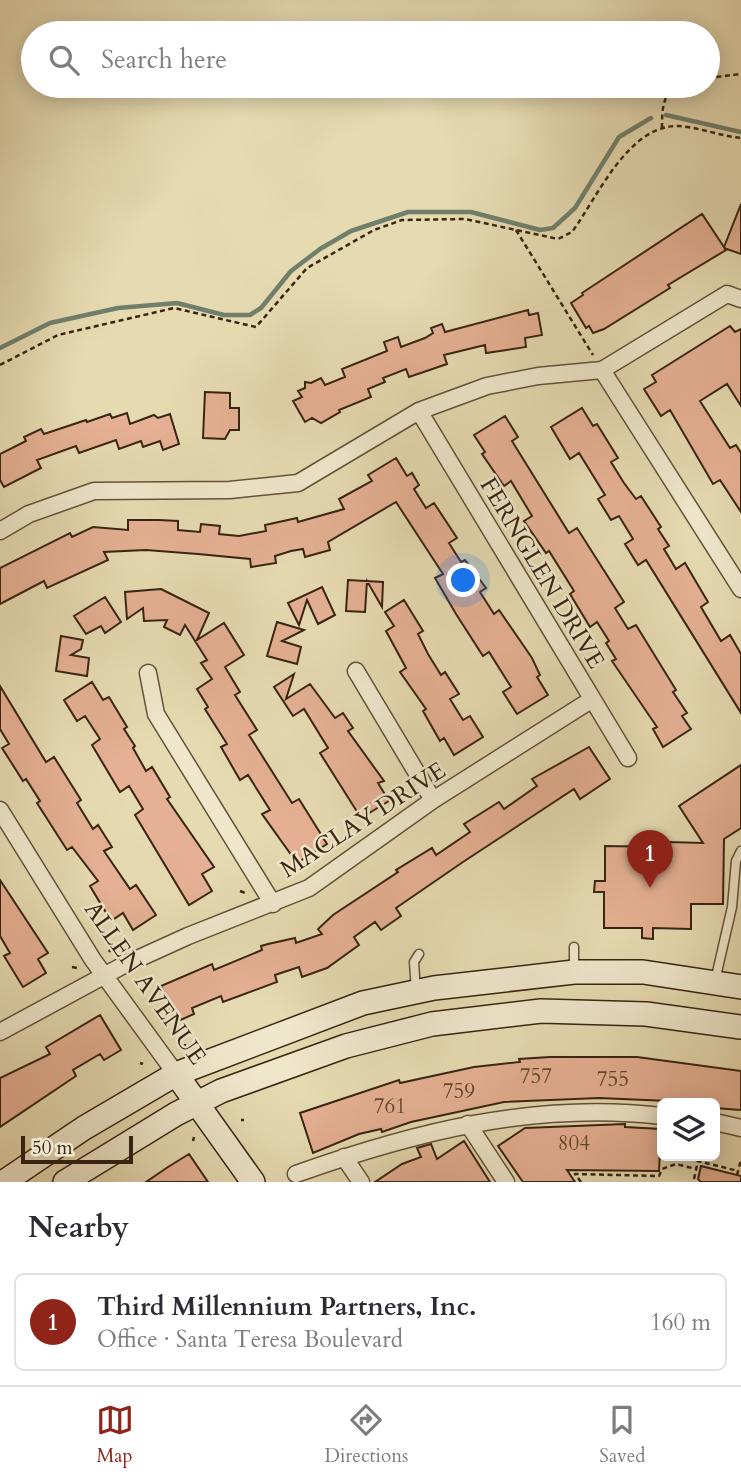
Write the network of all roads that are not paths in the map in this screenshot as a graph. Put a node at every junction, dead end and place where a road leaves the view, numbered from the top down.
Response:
1 (741, 299) edge
2 (603, 370) junction
3 (419, 411) junction
4 (0, 531) edge
5 (741, 589) edge
6 (356, 671) dead end
7 (148, 673) dead end
8 (591, 700) junction
9 (628, 758) dead end
10 (433, 800) junction
11 (0, 810) edge
12 (741, 851) edge
13 (273, 904) junction
14 (574, 947) dead end
15 (419, 954) dead end
16 (574, 972) junction
17 (104, 975) junction
18 (730, 984) edge
19 (416, 992) junction
20 (741, 1027) edge
21 (0, 1032) edge
22 (176, 1074) junction
23 (197, 1102) junction
24 (657, 1116) edge
25 (720, 1123) edge
26 (467, 1124) junction
27 (741, 1128) edge
28 (344, 1157) junction
29 (296, 1174) dead end
30 (4, 1182) edge
31 (65, 1182) edge
32 (253, 1182) edge
33 (361, 1182) edge
34 (506, 1182) edge

1 - 2 street
2 - 3 street
2 - 5 street
3 - 4 street
3 - 8 street, FERNGLEN DRIVE
6 - 10 street
7 - 13 street
8 - 9 street, FERNGLEN DRIVE
8 - 10 street, MACLAY DRIVE
10 - 13 street, MACLAY DRIVE
11 - 17 street, ALLEN AVENUE
12 - 18 lane
13 - 17 street, MACLAY DRIVE
14 - 16 lane
15 - 19 lane
16 - 18 main road
16 - 19 main road
17 - 21 street, MACLAY DRIVE
17 - 22 street, ALLEN AVENUE
19 - 22 main road
20 - 23 main road
22 - 23 main road, ALLEN AVENUE
22 - 30 main road
23 - 31 main road
23 - 32 main road, ALLEN AVENUE
24 - 26 street
25 - 27 street
26 - 28 street
26 - 34 street
28 - 29 street
28 - 33 street

